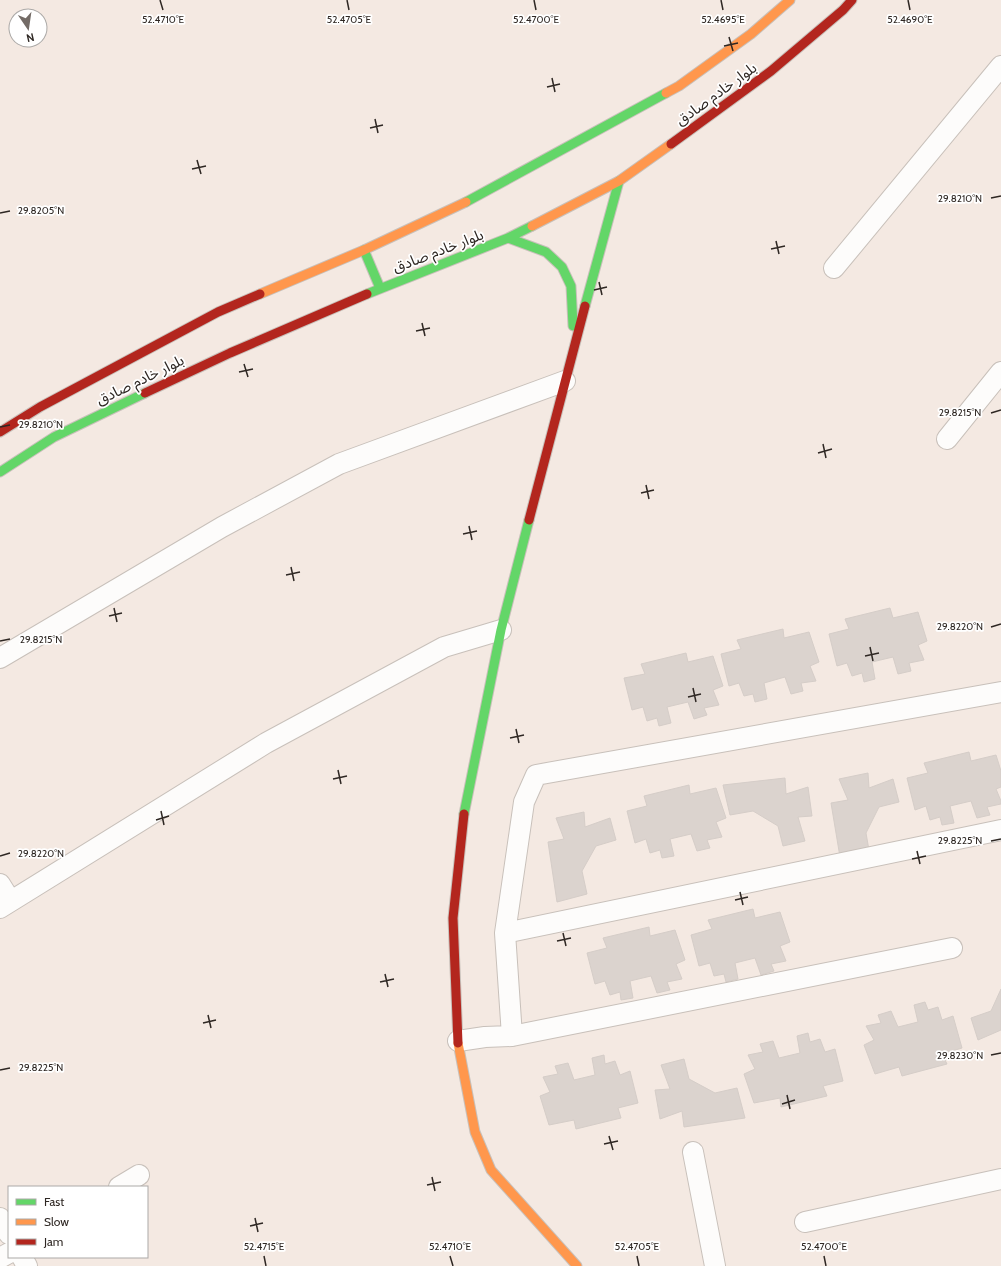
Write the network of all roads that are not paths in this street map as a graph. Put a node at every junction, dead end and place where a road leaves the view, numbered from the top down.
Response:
1 (790, 0) edge
2 (852, 0) edge
3 (1001, 66) edge
4 (619, 181) junction
5 (508, 238) junction
6 (364, 250) junction
7 (834, 268) dead end
8 (380, 288) junction
9 (570, 359) junction
10 (1001, 372) edge
11 (565, 381) junction
12 (0, 432) edge
13 (946, 439) dead end
14 (0, 472) edge
15 (501, 630) junction
16 (0, 658) edge
17 (1001, 692) edge
18 (1001, 830) edge
19 (0, 884) edge
20 (5, 904) edge
21 (505, 933) junction
22 (952, 948) dead end
23 (512, 1036) junction
24 (458, 1041) junction
25 (693, 1152) dead end
26 (139, 1175) dead end
27 (1001, 1179) edge
28 (121, 1186) edge
29 (0, 1218) edge
30 (805, 1222) dead end
31 (8, 1232) edge
32 (577, 1266) edge
33 (714, 1266) edge

1 - 6 main road, بلوار خادم صادق
2 - 4 main road, بلوار خادم صادق
3 - 7 street
4 - 5 main road, بلوار خادم صادق
4 - 9 main road
5 - 8 main road, بلوار خادم صادق
5 - 9 main road
6 - 8 main road
6 - 12 main road, بلوار خادم صادق
8 - 14 main road, بلوار خادم صادق
9 - 11 main road
10 - 13 street
11 - 15 main road
11 - 16 street
15 - 20 street
15 - 24 main road
17 - 21 street
18 - 21 street
19 - 20 street
21 - 23 street
22 - 23 street
23 - 24 street
24 - 32 main road
25 - 33 street
26 - 28 street
27 - 30 street
29 - 31 street

